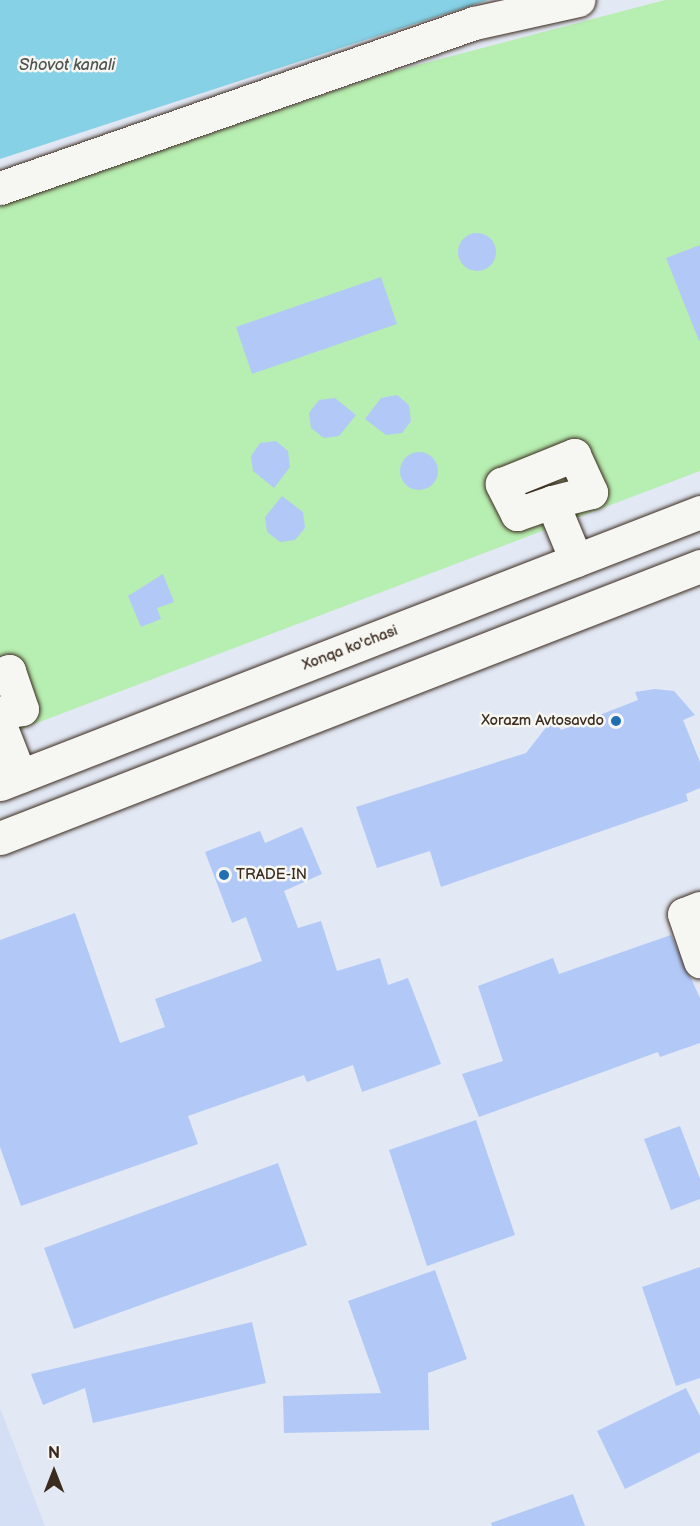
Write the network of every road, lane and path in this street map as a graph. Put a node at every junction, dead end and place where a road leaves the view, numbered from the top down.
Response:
1 (578, 0) edge
2 (0, 188) edge
3 (552, 502) dead end
4 (700, 512) edge
5 (576, 560) junction
6 (700, 566) edge
7 (0, 675) edge
8 (0, 713) edge
9 (0, 725) edge
10 (10, 780) edge
11 (0, 838) edge
12 (700, 908) edge
13 (700, 961) edge

1 - 2 main road
3 - 5 main road
4 - 5 main road, Xonqa ko'chasi
5 - 10 main road, Xonqa ko'chasi
6 - 11 main road
7 - 8 main road
9 - 10 main road
12 - 13 main road

